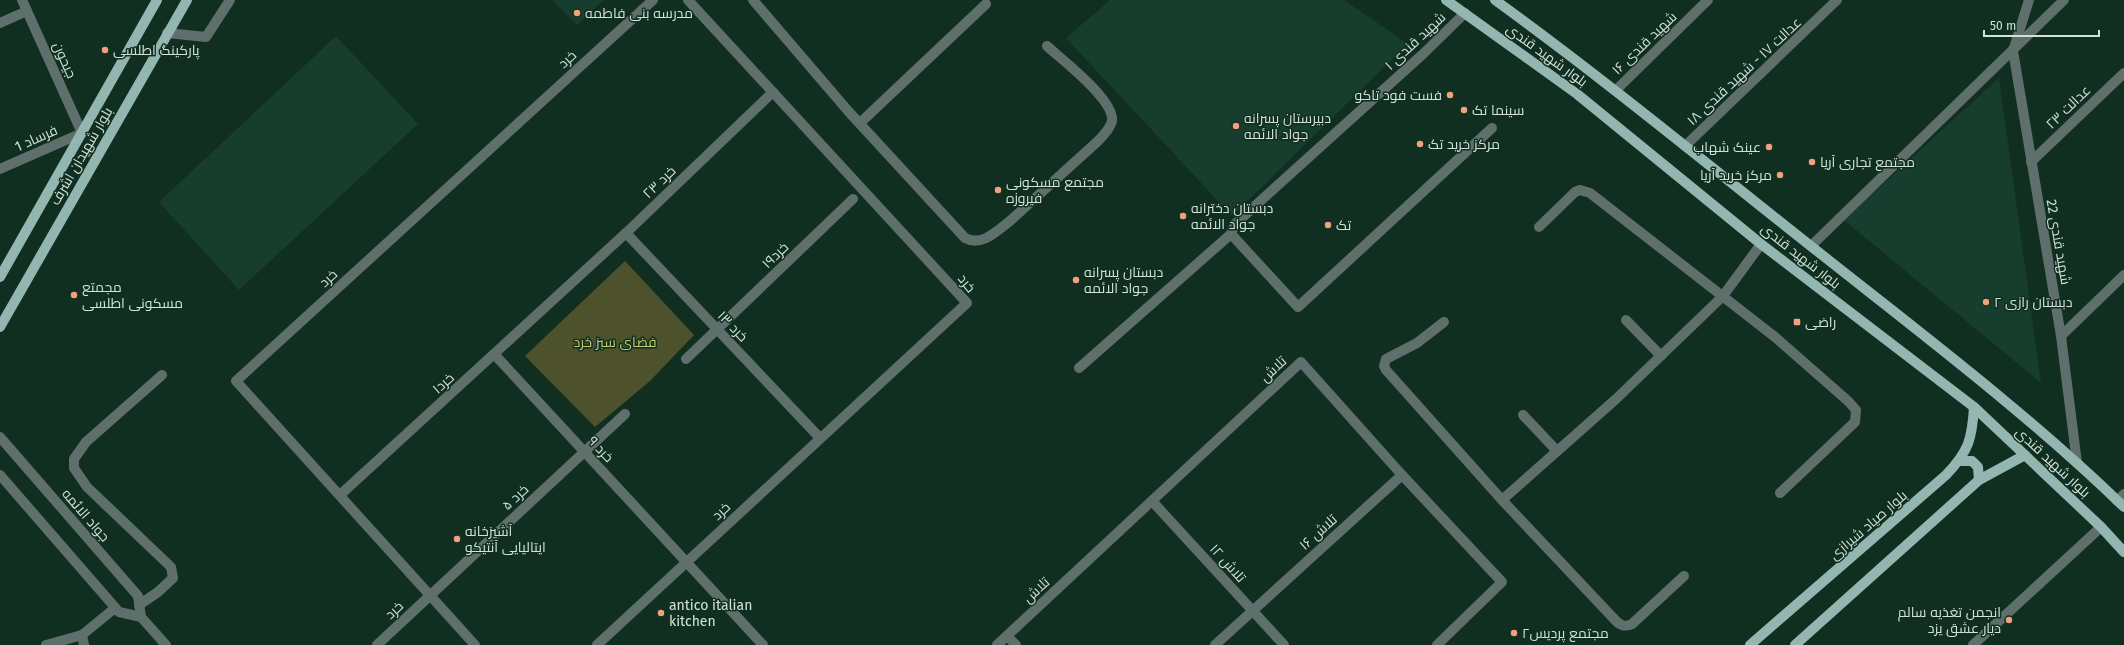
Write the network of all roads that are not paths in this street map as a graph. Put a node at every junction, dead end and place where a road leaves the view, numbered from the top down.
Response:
1 (22, 0) edge
2 (156, 0) edge
3 (187, 0) edge
4 (230, 0) edge
5 (653, 0) edge
6 (688, 0) edge
7 (753, 0) edge
8 (1446, 0) edge
9 (1495, 0) edge
10 (1708, 0) edge
11 (1837, 0) edge
12 (2029, 0) edge
13 (2064, 0) edge
14 (986, 4) dead end
15 (27, 11) junction
16 (1465, 13) junction
17 (0, 23) edge
18 (167, 33) junction
19 (1047, 46) dead end
20 (2013, 51) junction
21 (2124, 72) edge
22 (1616, 90) junction
23 (773, 92) junction
24 (860, 123) junction
25 (1492, 128) dead end
26 (82, 132) junction
27 (1686, 146) junction
28 (2031, 162) junction
29 (0, 169) edge
30 (853, 199) dead end
31 (1539, 227) dead end
32 (626, 233) junction
33 (1231, 234) junction
34 (1761, 244) junction
35 (1811, 246) junction
36 (2124, 275) edge
37 (0, 277) edge
38 (564, 290) joint
39 (1723, 296) junction
40 (1626, 320) dead end
41 (1444, 322) dead end
42 (0, 327) edge
43 (718, 330) junction
44 (2061, 336) junction
45 (495, 355) junction
46 (1661, 356) junction
47 (686, 359) dead end
48 (1079, 368) dead end
49 (162, 375) dead end
50 (1974, 407) junction
51 (624, 414) dead end
52 (1523, 415) dead end
53 (0, 437) edge
54 (820, 438) junction
55 (1557, 451) junction
56 (584, 452) junction
57 (2025, 455) junction
58 (1959, 461) junction
59 (2077, 463) junction
60 (0, 475) edge
61 (1402, 475) junction
62 (1979, 480) junction
63 (1780, 493) dead end
64 (340, 495) junction
65 (1502, 500) junction
66 (1152, 501) junction
67 (2122, 501) edge
68 (2101, 526) junction
69 (2124, 552) edge
70 (686, 563) junction
71 (1684, 576) dead end
72 (430, 596) junction
73 (139, 605) junction
74 (115, 608) junction
75 (1252, 610) junction
76 (141, 617) junction
77 (1007, 636) junction
78 (83, 640) edge
79 (46, 645) edge
80 (166, 645) edge
81 (377, 645) edge
82 (475, 645) edge
83 (597, 645) edge
84 (763, 645) edge
85 (997, 645) edge
86 (1016, 645) edge
87 (1215, 645) edge
88 (1284, 645) edge
89 (1437, 645) edge
90 (1750, 645) edge
91 (1795, 645) edge
92 (1973, 645) edge

1 - 15 street, جیحون
2 - 26 main road, بلوار شهیدان اشرف
3 - 18 main road, بلوار شهیدان اشرف
4 - 18 street
5 - 64 street, خرد
6 - 23 street, خرد
7 - 24 street
8 - 16 main road, بلوار شهید قندی
9 - 22 main road, بلوار شهید قندی
10 - 22 street, شهید قندی ۱۶
11 - 27 street, عدالت ۱۷ - شهید قندی ۱۸
12 - 20 street
13 - 20 street
14 - 24 street
15 - 17 street
15 - 26 street, جیحون
16 - 33 street, شهيد قندی ۱
16 - 34 main road, بلوار شهید قندی
18 - 42 main road, بلوار شهیدان اشرف
19 - 24 street
20 - 28 street, شهید قندی 22
20 - 35 street
21 - 28 street, عدالت ۲۳
22 - 27 main road, بلوار شهید قندی
23 - 32 street, خرد ۲۳
23 - 54 street, خرد
25 - 33 street
26 - 29 street, فرساد 1
26 - 37 main road, بلوار شهیدان اشرف
27 - 35 main road, بلوار شهید قندی
28 - 44 street, شهید قندی 22
30 - 43 street, خرد۱۹
31 - 39 street
32 - 38 street, خرد ۲۳
32 - 43 street, خرد ۱۳
33 - 48 street, شهيد قندی ۱
34 - 39 street
34 - 50 main road, بلوار شهید قندی
35 - 59 main road, بلوار شهید قندی
36 - 44 street
38 - 45 street, خرد۱
39 - 46 street
39 - 63 street
40 - 46 street
41 - 65 street
43 - 47 street, خرد۱۹
43 - 54 street, خرد ۱۳
44 - 59 street, شهید قندی 22
45 - 56 street, خرد ۹
45 - 64 street, خرد۱
46 - 55 street
49 - 73 street
50 - 57 main road, بلوار شهید قندی
50 - 58 main road, بلوار صیاد شیرازی
51 - 56 street, خرد ۵
52 - 55 street
53 - 73 street, جواد الائمه
54 - 70 street, خرد
55 - 65 street
56 - 70 street, خرد ۹
56 - 72 street, خرد ۵
57 - 62 main road
57 - 68 main road, بلوار شهید قندی
58 - 62 main road
58 - 90 main road, بلوار صیاد شیرازی
59 - 67 main road, بلوار شهید قندی
60 - 74 street
61 - 66 street, تلاش
61 - 75 street, تلاش ۱۶
61 - 89 street, تلاش
62 - 91 main road
64 - 72 street, خرد
65 - 71 street
66 - 75 street, تلاش ۱۲
66 - 77 street, تلاش
68 - 69 main road, بلوار شهید قندی
68 - 92 street
70 - 83 street, خرد
70 - 84 street
72 - 81 street, خرد
72 - 82 street, خرد
73 - 76 street, جواد الائمه
74 - 76 street
74 - 78 street
75 - 87 street, تلاش ۱۶
75 - 88 street, تلاش ۱۲
76 - 80 street
77 - 85 street, تلاش
77 - 86 street
78 - 79 street

